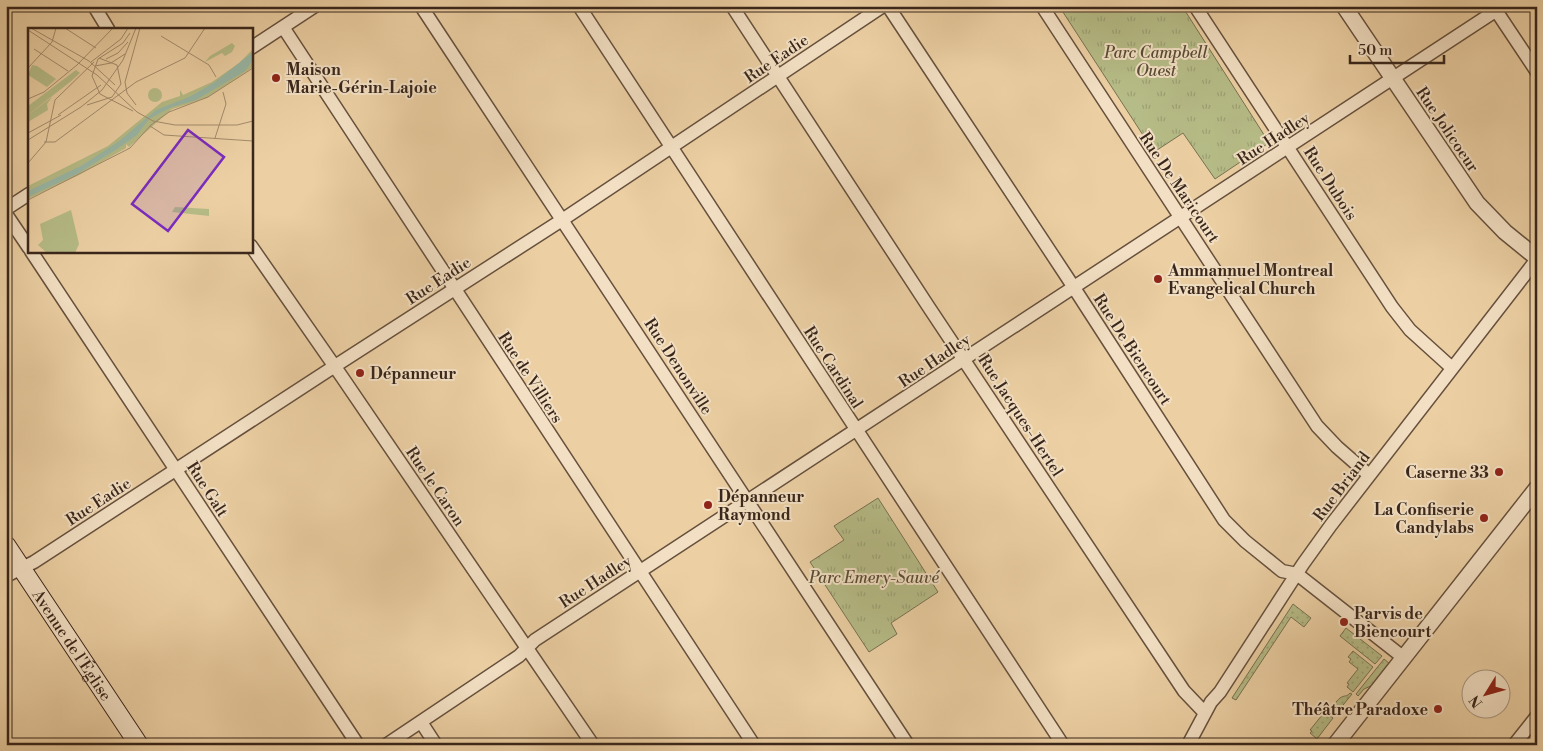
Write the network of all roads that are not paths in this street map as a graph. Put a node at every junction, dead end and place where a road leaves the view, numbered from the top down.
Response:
1 (94, 6) edge
2 (315, 6) edge
3 (422, 6) edge
4 (579, 6) edge
5 (732, 6) edge
6 (883, 6) edge
7 (888, 6) edge
8 (1042, 6) edge
9 (1195, 6) edge
10 (1344, 6) edge
11 (1497, 8) edge
12 (282, 27) junction
13 (107, 28) edge
14 (252, 47) edge
15 (1537, 72) edge
16 (778, 77) junction
17 (1393, 79) junction
18 (671, 147) junction
19 (1288, 147) junction
20 (28, 195) edge
21 (6, 209) edge
22 (6, 214) edge
23 (1180, 218) junction
24 (562, 220) junction
25 (28, 247) edge
26 (252, 247) edge
27 (31, 252) edge
28 (1537, 258) edge
29 (1073, 287) junction
30 (454, 289) junction
31 (964, 359) junction
32 (335, 366) junction
33 (1452, 368) junction
34 (856, 430) junction
35 (176, 470) junction
36 (1369, 475) junction
37 (1537, 488) edge
38 (747, 501) junction
39 (6, 545) edge
40 (14, 572) edge
41 (640, 572) junction
42 (1297, 574) junction
43 (527, 648) junction
44 (1404, 658) junction
45 (1205, 713) junction
46 (1537, 716) edge
47 (420, 722) junction
48 (139, 745) edge
49 (358, 745) edge
50 (386, 745) edge
51 (436, 745) edge
52 (593, 745) edge
53 (754, 745) edge
54 (908, 745) edge
55 (1063, 745) edge
56 (1188, 745) edge
57 (1335, 745) edge
58 (1514, 745) edge

1 - 13 street
2 - 12 street
3 - 24 street, Rue Denonville
4 - 18 street, Rue Cardinal
5 - 16 street, Rue Jacques-Hertel
6 - 16 street, Rue Eadie
7 - 29 street, Rue De Biencourt
8 - 23 street, Rue De Maricourt
9 - 19 street, Rue Dubois
10 - 17 street, Rue Jolicoeur
11 - 15 street
11 - 17 street, Rue Hadley
12 - 14 street
12 - 30 street, Rue de Villiers
16 - 18 street, Rue Eadie
16 - 31 street, Rue Jacques-Hertel
17 - 19 street, Rue Hadley
17 - 28 street, Rue Jolicoeur
18 - 24 street, Rue Eadie
18 - 34 street, Rue Cardinal
19 - 23 street, Rue Hadley
19 - 33 street, Rue Dubois
20 - 21 street
22 - 25 street, Rue Galt
23 - 29 street, Rue Hadley
23 - 36 street, Rue De Maricourt
24 - 30 street, Rue Eadie
24 - 38 street, Rue Denonville
26 - 32 street, Rue le Caron
27 - 35 street, Rue Galt
28 - 33 street, Rue Briand
29 - 31 street, Rue Hadley
29 - 42 street, Rue De Biencourt
30 - 32 street, Rue Eadie
30 - 41 street, Rue de Villiers
31 - 34 street, Rue Hadley
31 - 45 street, Rue Jacques-Hertel
32 - 35 street, Rue Eadie
32 - 43 street, Rue le Caron
33 - 36 street, Rue Briand
34 - 38 street, Rue Hadley
34 - 55 street, Rue Cardinal
35 - 40 street, Rue Eadie
35 - 49 street, Rue Galt
36 - 42 street, Rue Briand
37 - 44 street
38 - 41 street, Rue Hadley
38 - 54 street, Rue Denonville
39 - 40 main road, Avenue de l'Église
40 - 48 main road, Avenue de l'Église
41 - 43 street, Rue Hadley
41 - 53 street, Rue de Villiers
42 - 44 street, Rue De Biencourt
42 - 45 street, Rue Briand
43 - 47 street, Rue Hadley
43 - 52 street, Rue le Caron
44 - 57 street
45 - 56 street, Rue Briand
46 - 58 street
47 - 50 street, Rue Hadley
47 - 51 street

